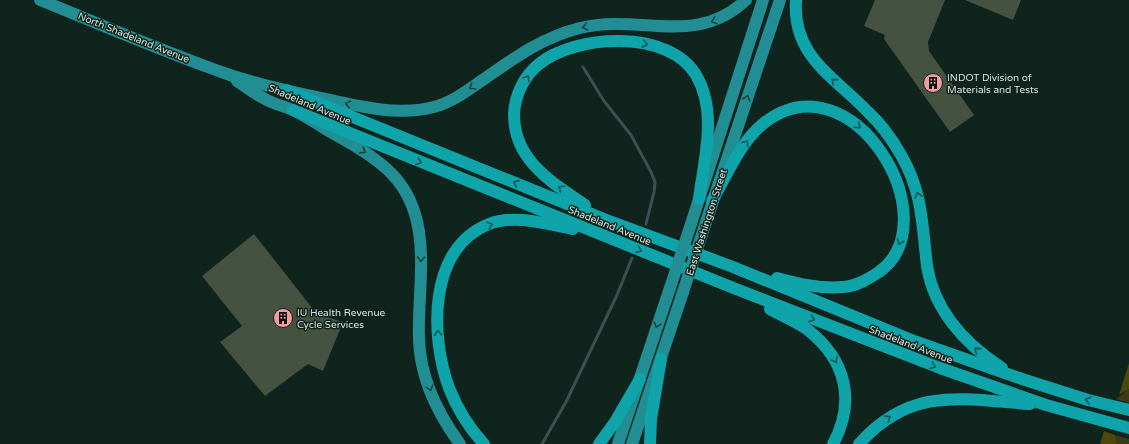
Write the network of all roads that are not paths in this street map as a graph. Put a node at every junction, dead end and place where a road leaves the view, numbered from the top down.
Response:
1 (40, 0) edge
2 (746, 0) edge
3 (763, 0) edge
4 (780, 0) edge
5 (796, 0) edge
6 (228, 74) junction
7 (286, 90) junction
8 (293, 110) junction
9 (699, 200) junction
10 (712, 201) junction
11 (604, 219) junction
12 (602, 235) junction
13 (733, 267) junction
14 (736, 289) junction
15 (661, 359) junction
16 (640, 378) junction
17 (1022, 379) junction
18 (1046, 405) junction
19 (1129, 410) edge
20 (1129, 428) edge
21 (460, 444) edge
22 (484, 444) edge
23 (599, 444) edge
24 (618, 444) edge
25 (632, 444) edge
26 (650, 444) edge
27 (833, 444) edge
28 (859, 444) edge

1 - 6 main road, North Shadeland Avenue
2 -> 7 main road
3 - 9 main road, East Washington Street
10 -> 4 main road, East Washington Street
17 -> 5 highway
6 - 7 main road, Shadeland Avenue
6 - 8 main road, Shadeland Avenue
11 -> 7 highway, Shadeland Avenue
8 -> 12 highway, Shadeland Avenue
8 -> 21 main road
11 -> 9 highway
9 -> 16 main road, East Washington Street, bridge
10 -> 13 highway
10 - 15 main road, East Washington Street, bridge
11 - 13 highway, Shadeland Avenue
12 -> 14 highway, Shadeland Avenue
22 -> 12 highway
13 - 17 highway, Shadeland Avenue
14 -> 18 highway, Shadeland Avenue
14 -> 27 highway
15 - 25 main road, East Washington Street
15 - 26 highway
16 - 23 highway
16 - 24 main road, East Washington Street
19 -> 17 highway, Shadeland Avenue
18 - 20 highway, Shadeland Avenue
28 -> 18 highway

